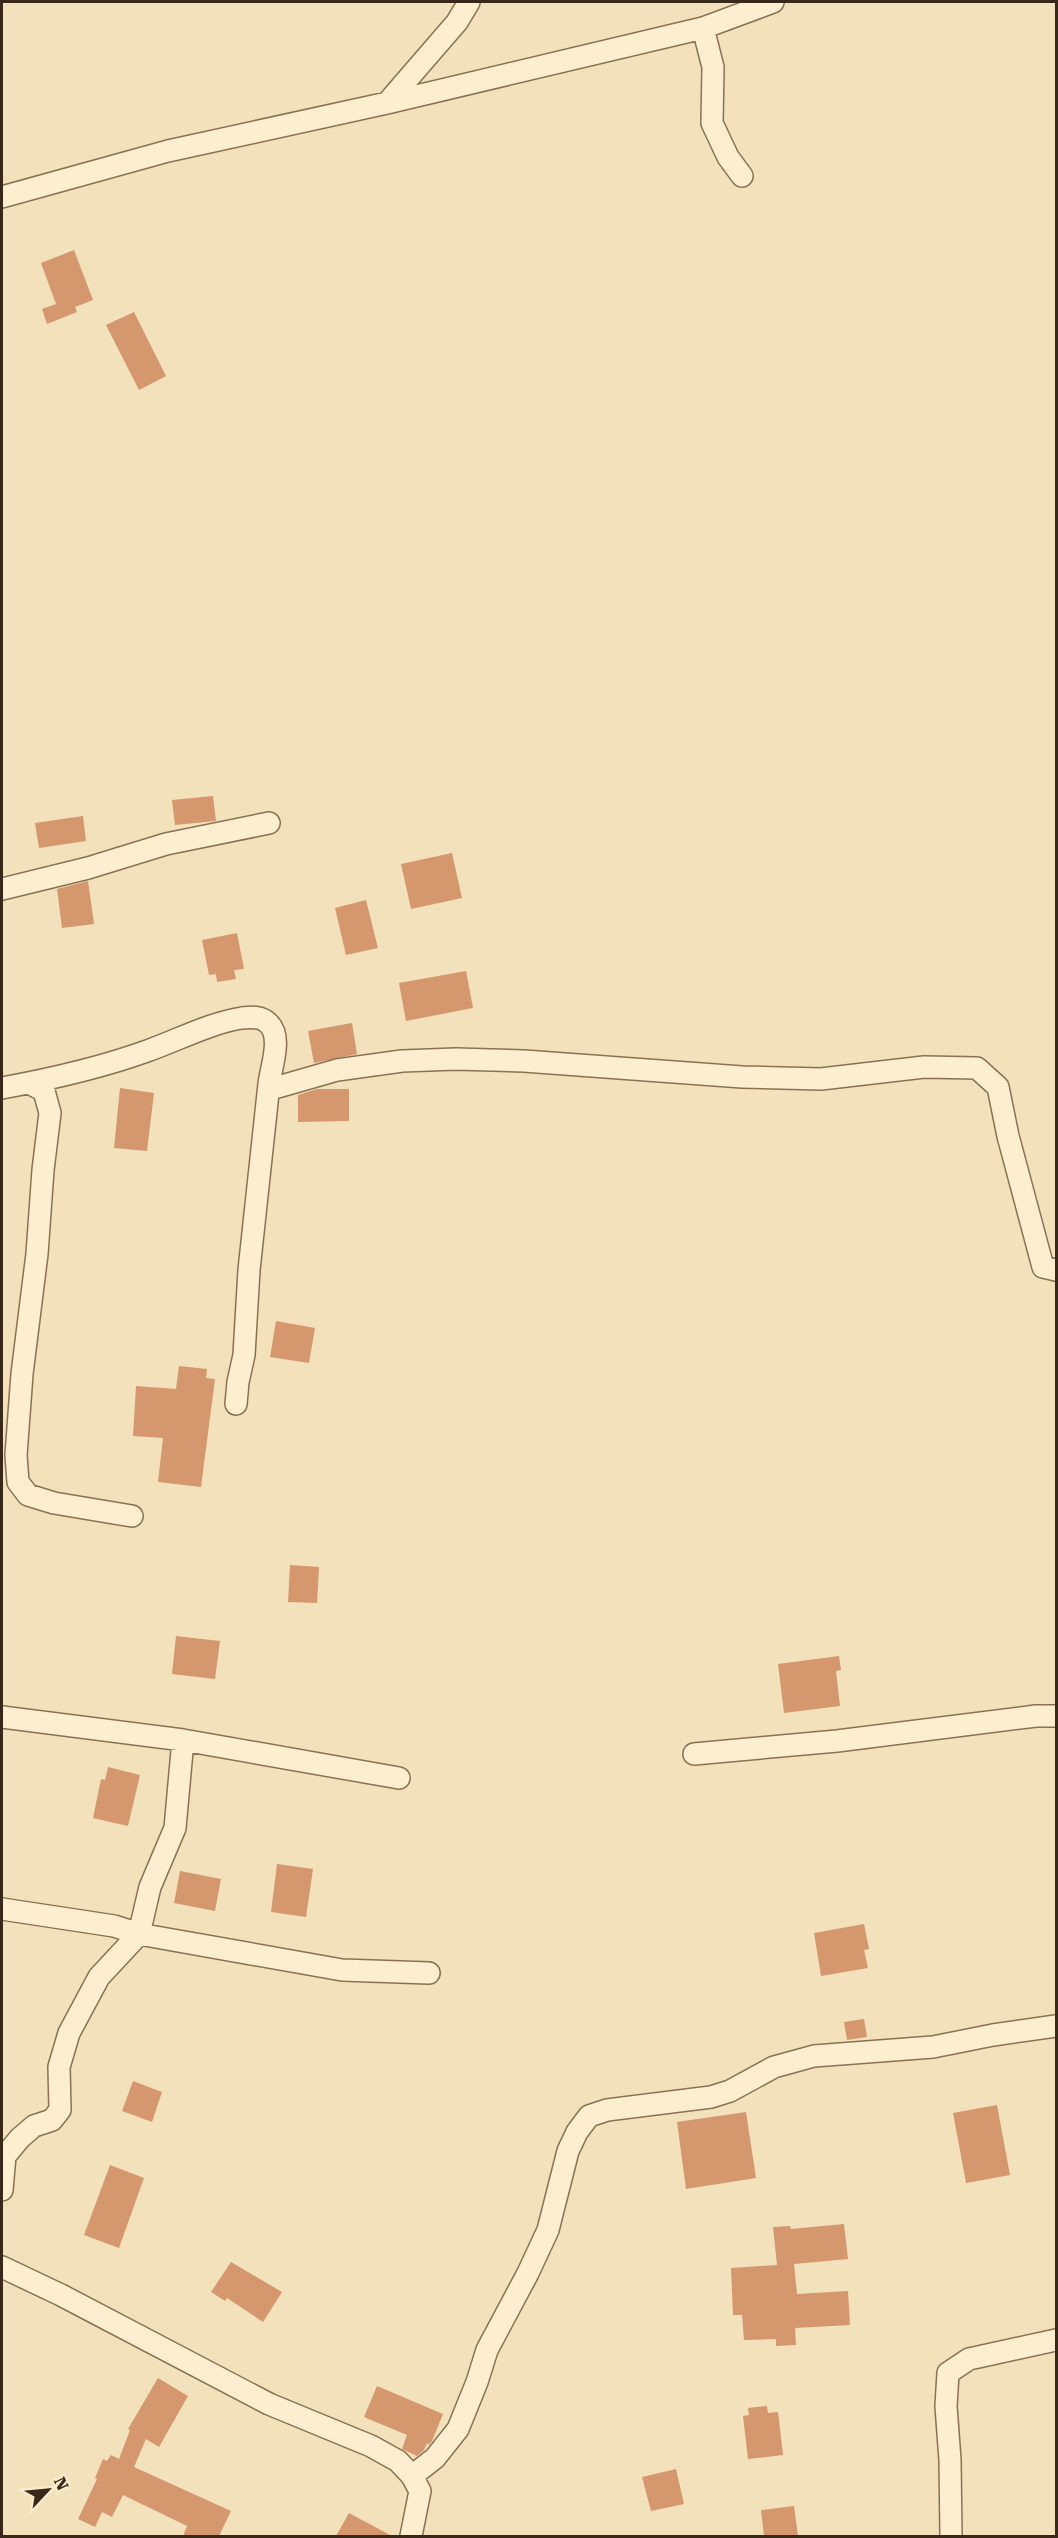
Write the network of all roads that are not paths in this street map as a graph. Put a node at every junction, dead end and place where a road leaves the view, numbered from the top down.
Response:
1 (470, 2) edge
2 (773, 2) edge
3 (703, 28) junction
4 (387, 103) junction
5 (742, 176) dead end
6 (2, 197) edge
7 (269, 823) dead end
8 (2, 890) edge
9 (29, 1083) junction
10 (268, 1084) junction
11 (2, 1088) edge
12 (1056, 1270) edge
13 (236, 1404) dead end
14 (132, 1516) dead end
15 (1056, 1716) edge
16 (2, 1717) edge
17 (183, 1740) junction
18 (694, 1754) dead end
19 (399, 1778) dead end
20 (2, 1909) edge
21 (140, 1934) junction
22 (429, 1973) dead end
23 (1056, 2026) edge
24 (2, 2190) edge
25 (2, 2267) edge
26 (1056, 2340) edge
27 (412, 2476) junction
28 (411, 2536) edge
29 (951, 2536) edge

1 - 4 street
2 - 3 street
3 - 4 street
3 - 5 street
4 - 6 street
7 - 8 street
9 - 10 street
9 - 11 street
9 - 14 street
10 - 12 street
10 - 13 street
15 - 18 street
16 - 17 street
17 - 19 street
17 - 21 street
20 - 21 street
21 - 22 street
21 - 24 street
23 - 27 street
25 - 27 street
26 - 29 street
27 - 28 street

